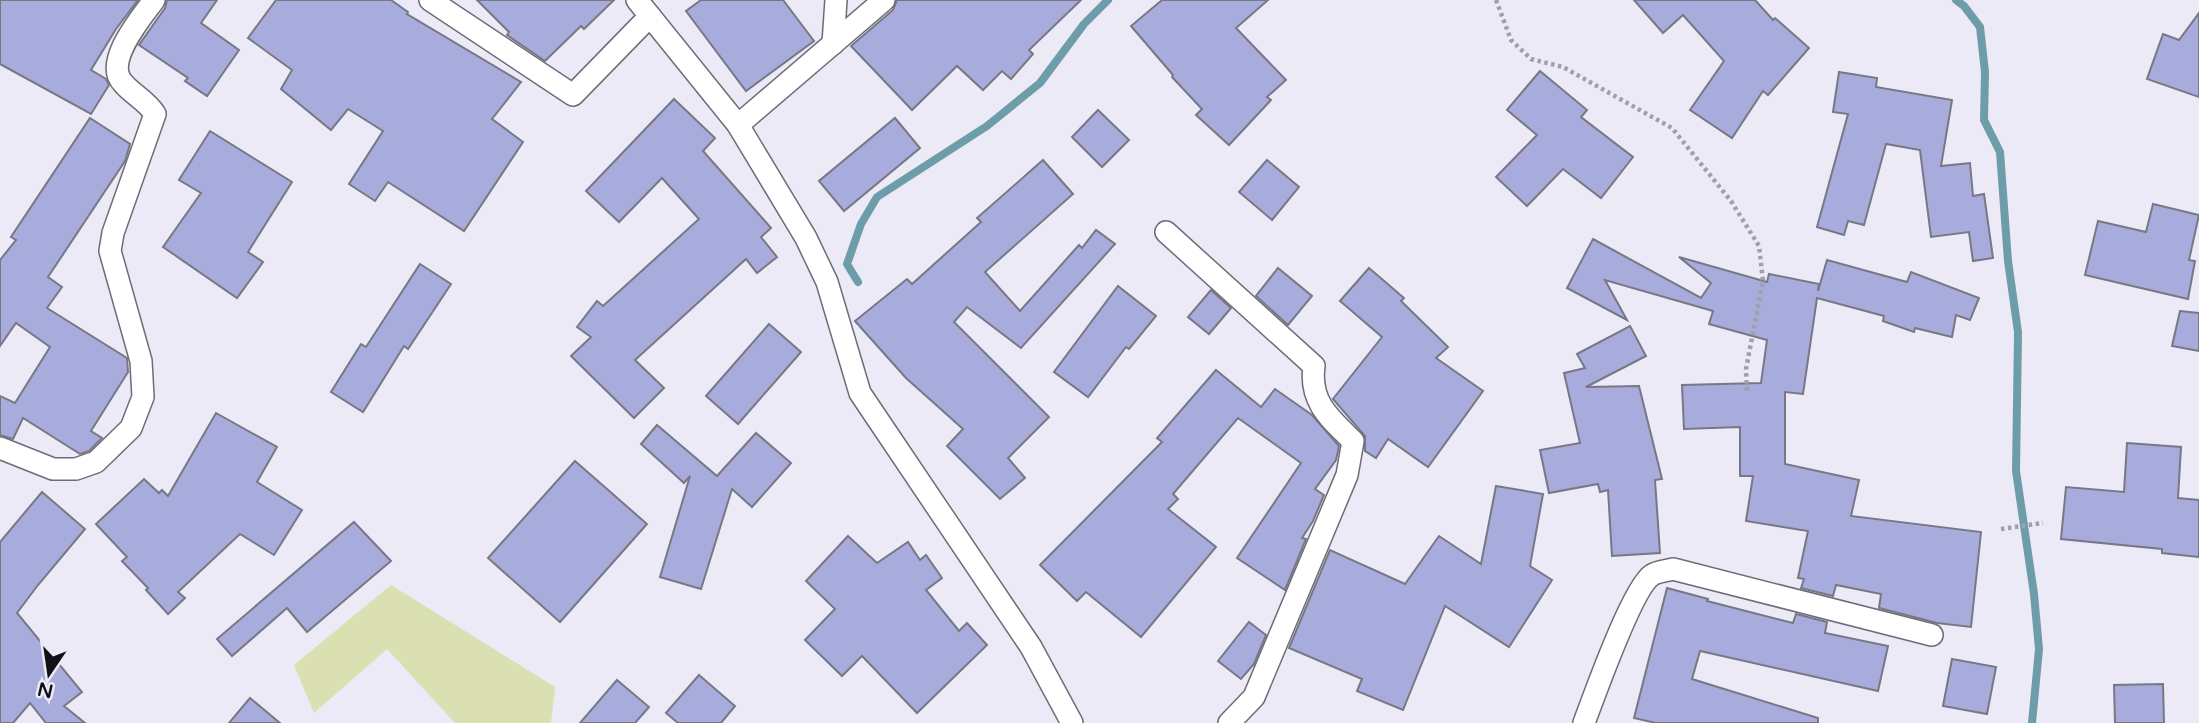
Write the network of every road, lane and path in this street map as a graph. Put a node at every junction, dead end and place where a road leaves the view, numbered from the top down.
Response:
1 (153, 0) edge
2 (430, 0) edge
3 (836, 0) edge
4 (884, 0) edge
5 (1496, 0) edge
6 (644, 8) edge
7 (833, 44) junction
8 (738, 125) junction
9 (1166, 232) dead end
10 (1747, 394) dead end
11 (0, 448) edge
12 (2043, 523) dead end
13 (2001, 529) dead end
14 (1932, 635) dead end
15 (1072, 723) edge
16 (1229, 723) edge
17 (1584, 723) edge

1 - 11 street
2 - 6 street
3 - 7 street
4 - 7 street
5 - 10 path
6 - 8 street
7 - 8 street
8 - 15 street
9 - 16 street
12 - 13 path
14 - 17 street

